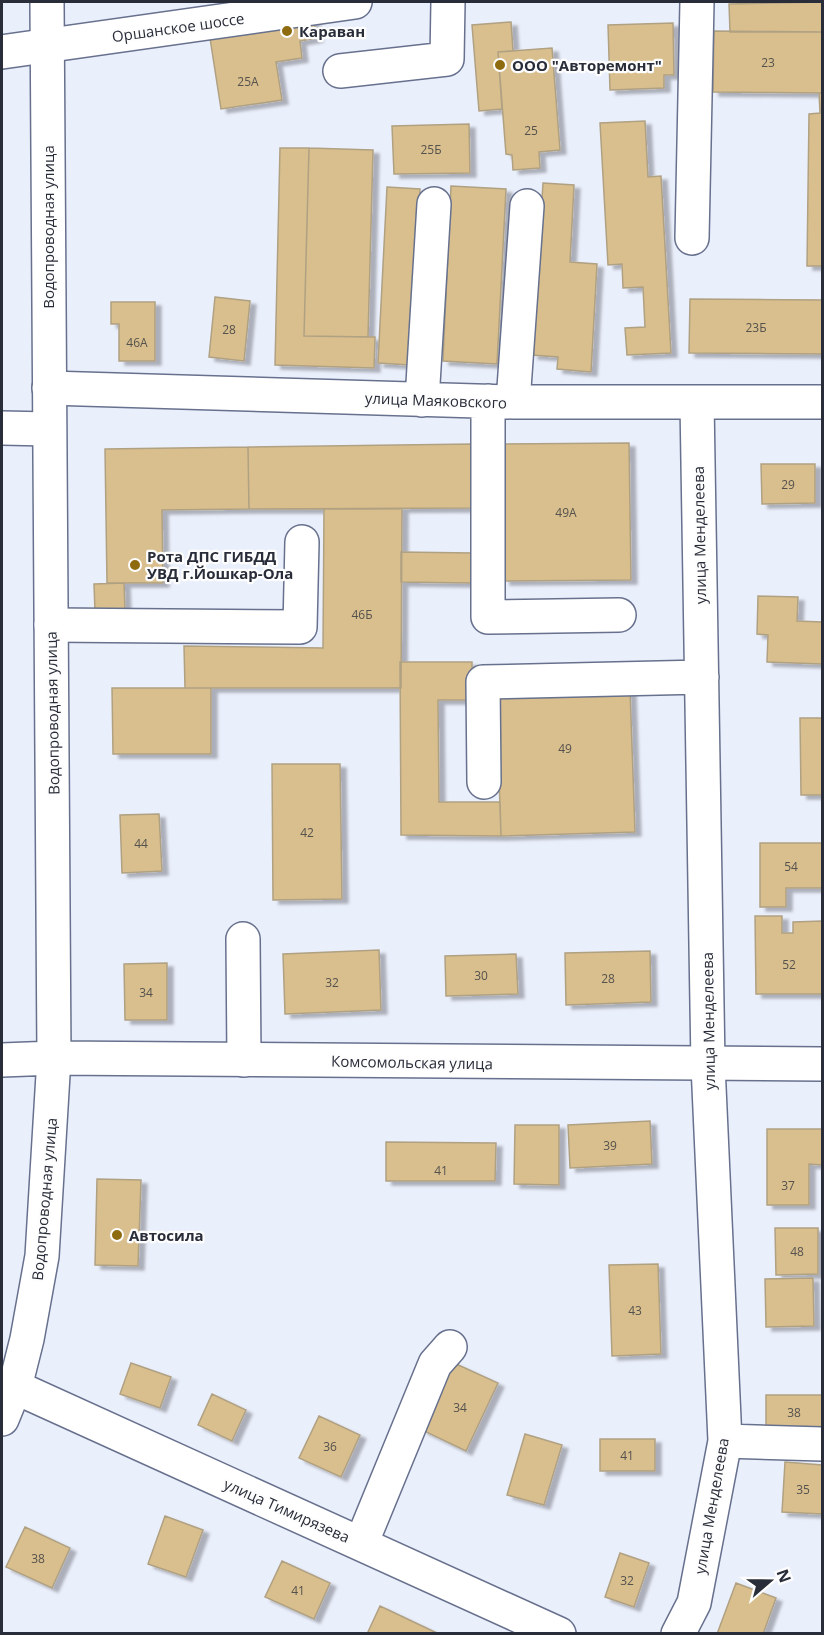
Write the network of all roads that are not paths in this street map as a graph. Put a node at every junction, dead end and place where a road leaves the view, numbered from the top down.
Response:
1 (47, 2) edge
2 (355, 2) edge
3 (448, 2) edge
4 (698, 2) edge
5 (48, 45) junction
6 (2, 52) edge
7 (340, 71) dead end
8 (434, 204) dead end
9 (527, 206) dead end
10 (692, 238) dead end
11 (49, 388) junction
12 (422, 400) junction
13 (501, 402) junction
14 (697, 402) junction
15 (822, 402) edge
16 (2, 428) edge
17 (49, 429) junction
18 (302, 542) dead end
19 (619, 615) dead end
20 (51, 625) junction
21 (702, 677) junction
22 (484, 782) dead end
23 (243, 939) dead end
24 (54, 1058) junction
25 (2, 1060) edge
26 (244, 1060) junction
27 (822, 1064) edge
28 (708, 1065) junction
29 (450, 1347) dead end
30 (6, 1406) edge
31 (725, 1441) junction
32 (822, 1444) edge
33 (361, 1544) junction
34 (560, 1634) edge
35 (678, 1634) edge

1 - 5 street, Водопроводная улица
2 - 5 street, Оршанское шоссе
3 - 7 street
4 - 10 street
5 - 6 street, Оршанское шоссе
5 - 11 street, Водопроводная улица
8 - 12 street
9 - 13 street
11 - 12 street, улица Маяковского
11 - 17 street, Водопроводная улица
12 - 13 street, улица Маяковского
13 - 14 street, улица Маяковского
13 - 19 street
14 - 15 street, улица Маяковского
14 - 21 street, улица Менделеева
16 - 17 street
17 - 20 street, Водопроводная улица
18 - 20 street
20 - 24 street, Водопроводная улица
21 - 22 street
21 - 28 street, улица Менделеева
23 - 26 street
24 - 25 street, Комсомольская улица
24 - 26 street, Комсомольская улица
24 - 30 street, Водопроводная улица
26 - 28 street, Комсомольская улица
27 - 28 street, Комсомольская улица
28 - 31 street, улица Менделеева
29 - 33 street
30 - 33 street, улица Тимирязева
31 - 32 street
31 - 35 street, улица Менделеева
33 - 34 street, улица Тимирязева

